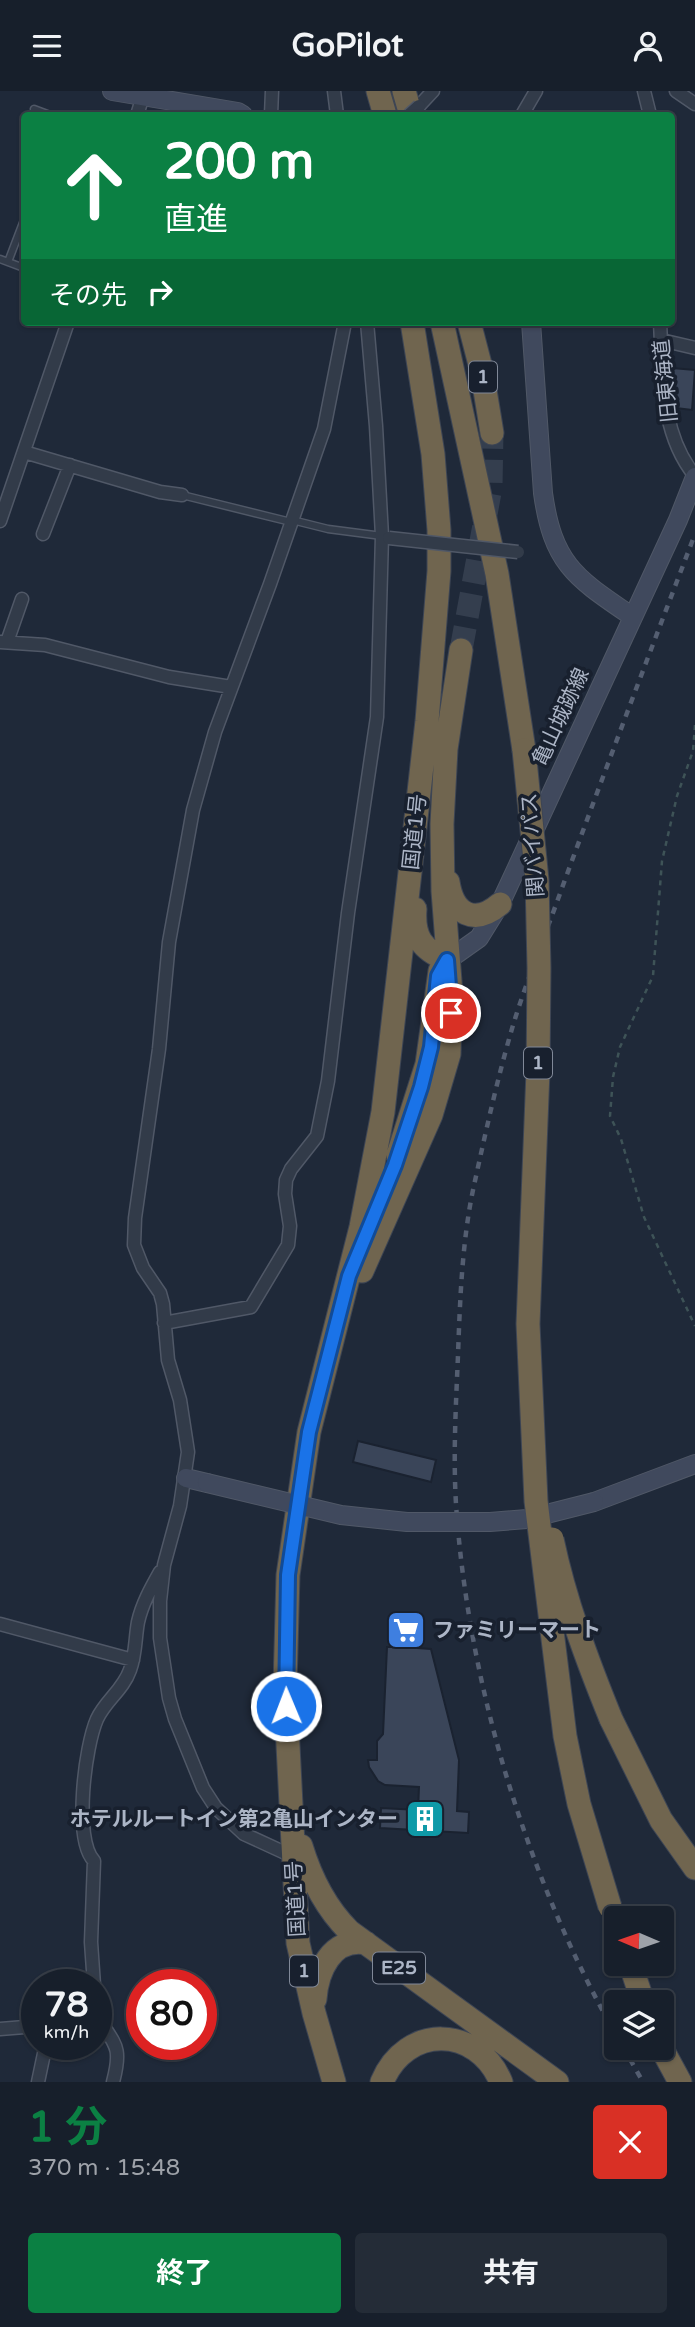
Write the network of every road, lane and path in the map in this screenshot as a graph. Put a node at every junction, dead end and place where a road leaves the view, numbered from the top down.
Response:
1 (112, 91) edge
2 (272, 91) edge
3 (334, 91) edge
4 (365, 91) edge
5 (378, 91) edge
6 (391, 91) edge
7 (433, 91) edge
8 (536, 91) edge
9 (644, 91) edge
10 (653, 91) edge
11 (676, 91) edge
12 (144, 96) junction
13 (695, 104) edge
14 (411, 107) edge
15 (34, 109) dead end
16 (649, 111) edge
17 (42, 112) edge
18 (138, 112) edge
19 (232, 112) edge
20 (271, 112) edge
21 (337, 112) edge
22 (369, 112) edge
23 (384, 112) edge
24 (396, 112) edge
25 (524, 112) edge
26 (21, 227) edge
27 (0, 259) edge
28 (8, 262) junction
29 (21, 267) edge
30 (67, 326) edge
31 (344, 326) edge
32 (367, 326) edge
33 (413, 326) edge
34 (443, 326) edge
35 (470, 326) edge
36 (531, 326) edge
37 (660, 326) edge
38 (661, 340) junction
39 (695, 348) edge
40 (492, 433) tunnel mouth
41 (24, 452) junction
42 (70, 465) junction
43 (695, 477) edge
44 (182, 495) joint
45 (0, 521) edge
46 (291, 521) junction
47 (43, 534) dead end
48 (385, 537) junction
49 (518, 552) dead end
50 (22, 599) dead end
51 (633, 617) junction
52 (3, 642) edge
53 (461, 650) tunnel mouth
54 (231, 687) junction
55 (427, 721) junction
56 (695, 725) edge
57 (444, 781) junction
58 (500, 904) junction
59 (447, 960) junction
60 (349, 1276) junction
61 (164, 1322) junction
62 (695, 1326) edge
63 (334, 1338) junction
64 (530, 1376) junction
65 (695, 1464) edge
66 (186, 1478) junction
67 (164, 1565) junction
68 (0, 1624) edge
69 (133, 1660) junction
70 (291, 1813) junction
71 (294, 1857) junction
72 (695, 1868) edge
73 (610, 1906) edge
74 (296, 1920) junction
75 (366, 1943) junction
76 (93, 1969) edge
77 (313, 2013) junction
78 (21, 2028) edge
79 (0, 2029) edge
80 (112, 2035) edge
81 (43, 2060) edge
82 (668, 2060) edge
83 (38, 2082) edge
84 (113, 2082) edge
85 (317, 2082) edge
86 (334, 2082) edge
87 (382, 2082) edge
88 (501, 2082) edge
89 (557, 2082) edge
90 (680, 2082) edge

1 - 12 street
2 - 20 street
3 - 21 street
4 - 22 highway
5 - 23 highway
6 - 24 highway
7 - 14 street
8 - 25 street
9 - 16 street
10 - 16 street
11 - 13 street
12 - 18 street
12 - 19 street
15 - 17 lane
26 - 28 lane
27 - 28 lane
28 - 29 lane
30 - 41 street
31 - 46 street
32 - 48 street
33 - 55 highway, 国道1号 / 1
34 - 64 highway, 関バイパス / 1, bridge
35 - 40 highway, 1
36 - 51 street
37 - 38 street, 旧東海道
38 - 39 street
38 - 43 street, 旧東海道
41 - 42 street
41 - 45 street
42 - 44 street
42 - 47 street
43 - 51 street, 亀山城跡線
44 - 46 lane
46 - 48 lane
46 - 54 street
48 - 49 street, bridge
48 - 61 street
50 - 52 street
51 - 58 street, 亀山城跡線
52 - 54 street
53 - 57 highway, 国道1号 / 1
54 - 61 street
55 - 59 highway
55 - 60 highway, 国道1号 / 1
56 - 62 path
57 - 58 highway
57 - 59 highway, 国道1号 / 1
58 - 59 street, 亀山城跡線
59 - 60 highway
59 - 63 highway, 国道1号 / 1
60 - 63 highway, 国道1号 / 1
61 - 66 street
63 - 70 highway, 国道1号 / 1
64 - 72 highway, bridge
64 - 73 highway, bridge
65 - 66 street, bridge
66 - 67 street
67 - 69 street
67 - 71 street
68 - 69 street
69 - 76 street
70 - 71 highway, 国道1号 / 1
70 - 75 highway, E25
71 - 74 highway, 国道1号 / 1
74 - 77 highway, 国道1号 / 1
74 - 85 highway
75 - 77 highway
75 - 89 highway, E25
77 - 86 highway, 国道1号 / 1
78 - 79 street
80 - 84 street
81 - 83 street
82 - 90 highway
87 - 88 highway

